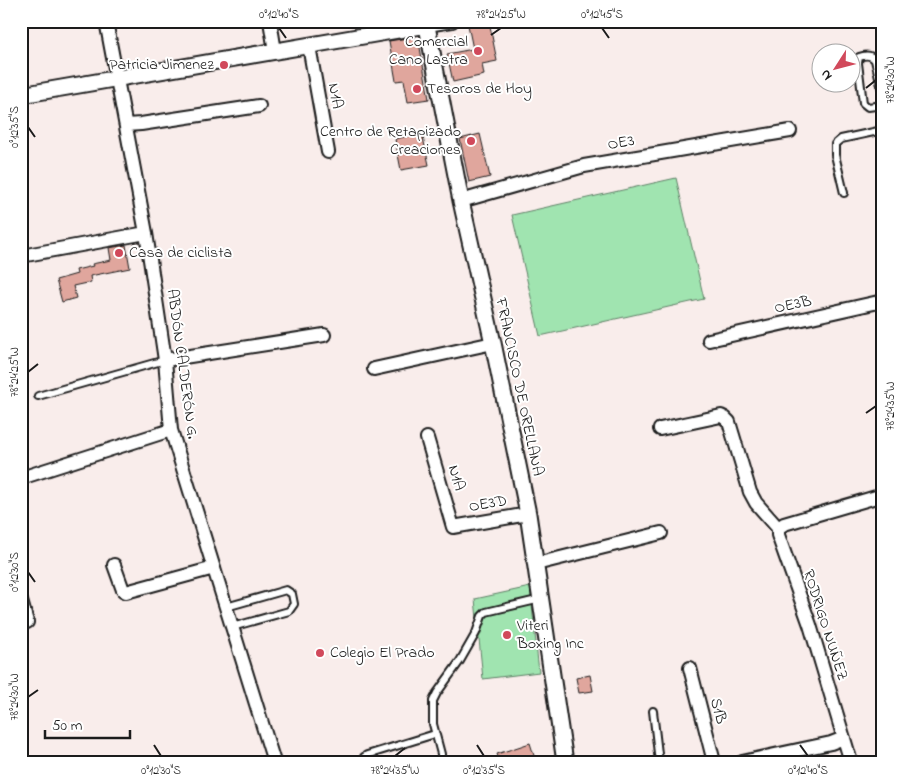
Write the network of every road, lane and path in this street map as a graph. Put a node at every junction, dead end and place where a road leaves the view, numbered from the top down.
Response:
1 (106, 21) edge
2 (270, 21) edge
3 (452, 21) edge
4 (426, 23) edge
5 (309, 46) junction
6 (275, 52) junction
7 (117, 80) junction
8 (883, 94) edge
9 (21, 95) edge
10 (883, 104) edge
11 (259, 106) dead end
12 (126, 125) junction
13 (883, 130) edge
14 (790, 131) dead end
15 (328, 152) dead end
16 (844, 193) dead end
17 (461, 201) junction
18 (146, 233) junction
19 (21, 256) edge
20 (883, 302) edge
21 (324, 335) dead end
22 (710, 340) dead end
23 (493, 343) junction
24 (165, 360) junction
25 (374, 369) dead end
26 (38, 396) dead end
27 (660, 429) dead end
28 (171, 430) junction
29 (427, 438) dead end
30 (21, 478) edge
31 (883, 494) edge
32 (528, 514) junction
33 (453, 527) joint
34 (778, 528) junction
35 (661, 533) dead end
36 (536, 564) junction
37 (114, 565) dead end
38 (214, 568) junction
39 (542, 599) junction
40 (21, 601) edge
41 (226, 607) junction
42 (27, 622) dead end
43 (232, 627) junction
44 (690, 668) dead end
45 (653, 711) dead end
46 (435, 734) junction
47 (844, 738) junction
48 (274, 762) edge
49 (363, 762) edge
50 (438, 762) edge
51 (565, 762) edge
52 (659, 762) edge
53 (714, 762) edge
54 (742, 762) edge
55 (851, 762) edge

1 - 7 street, ABDÓN CALDERÓN G.
2 - 6 street
3 - 4 street
4 - 5 street
4 - 17 street, FRANCISCO DE ORELLANA
5 - 6 street
5 - 15 street, N1A
6 - 7 street
7 - 9 street
7 - 12 street, ABDÓN CALDERÓN G.
8 - 10 lane
11 - 12 street
12 - 18 street, ABDÓN CALDERÓN G.
13 - 16 lane
14 - 17 street, OE3
17 - 23 street, FRANCISCO DE ORELLANA
18 - 19 street
18 - 24 street, ABDÓN CALDERÓN G.
20 - 22 street, OE3B
21 - 24 street
23 - 25 street
23 - 32 street, FRANCISCO DE ORELLANA
24 - 26 lane
24 - 28 street, ABDÓN CALDERÓN G.
27 - 34 street
28 - 30 street
28 - 38 street, ABDÓN CALDERÓN G.
29 - 33 street, N1A
31 - 34 street
32 - 33 street, OE3D
32 - 36 street, FRANCISCO DE ORELLANA
34 - 47 street, RODRIGO NUÑEZ
35 - 36 street
36 - 39 street, FRANCISCO DE ORELLANA
37 - 38 street
38 - 41 street, ABDÓN CALDERÓN G.
39 - 46 lane
39 - 51 street, FRANCISCO DE ORELLANA
40 - 42 street
41 - 43 street, ABDÓN CALDERÓN G.
41 - 43 lane
43 - 48 street, ABDÓN CALDERÓN G.
44 - 53 street, S1B
45 - 52 lane
46 - 49 lane
46 - 50 lane
47 - 54 street
47 - 55 street, RODRIGO NUÑEZ

